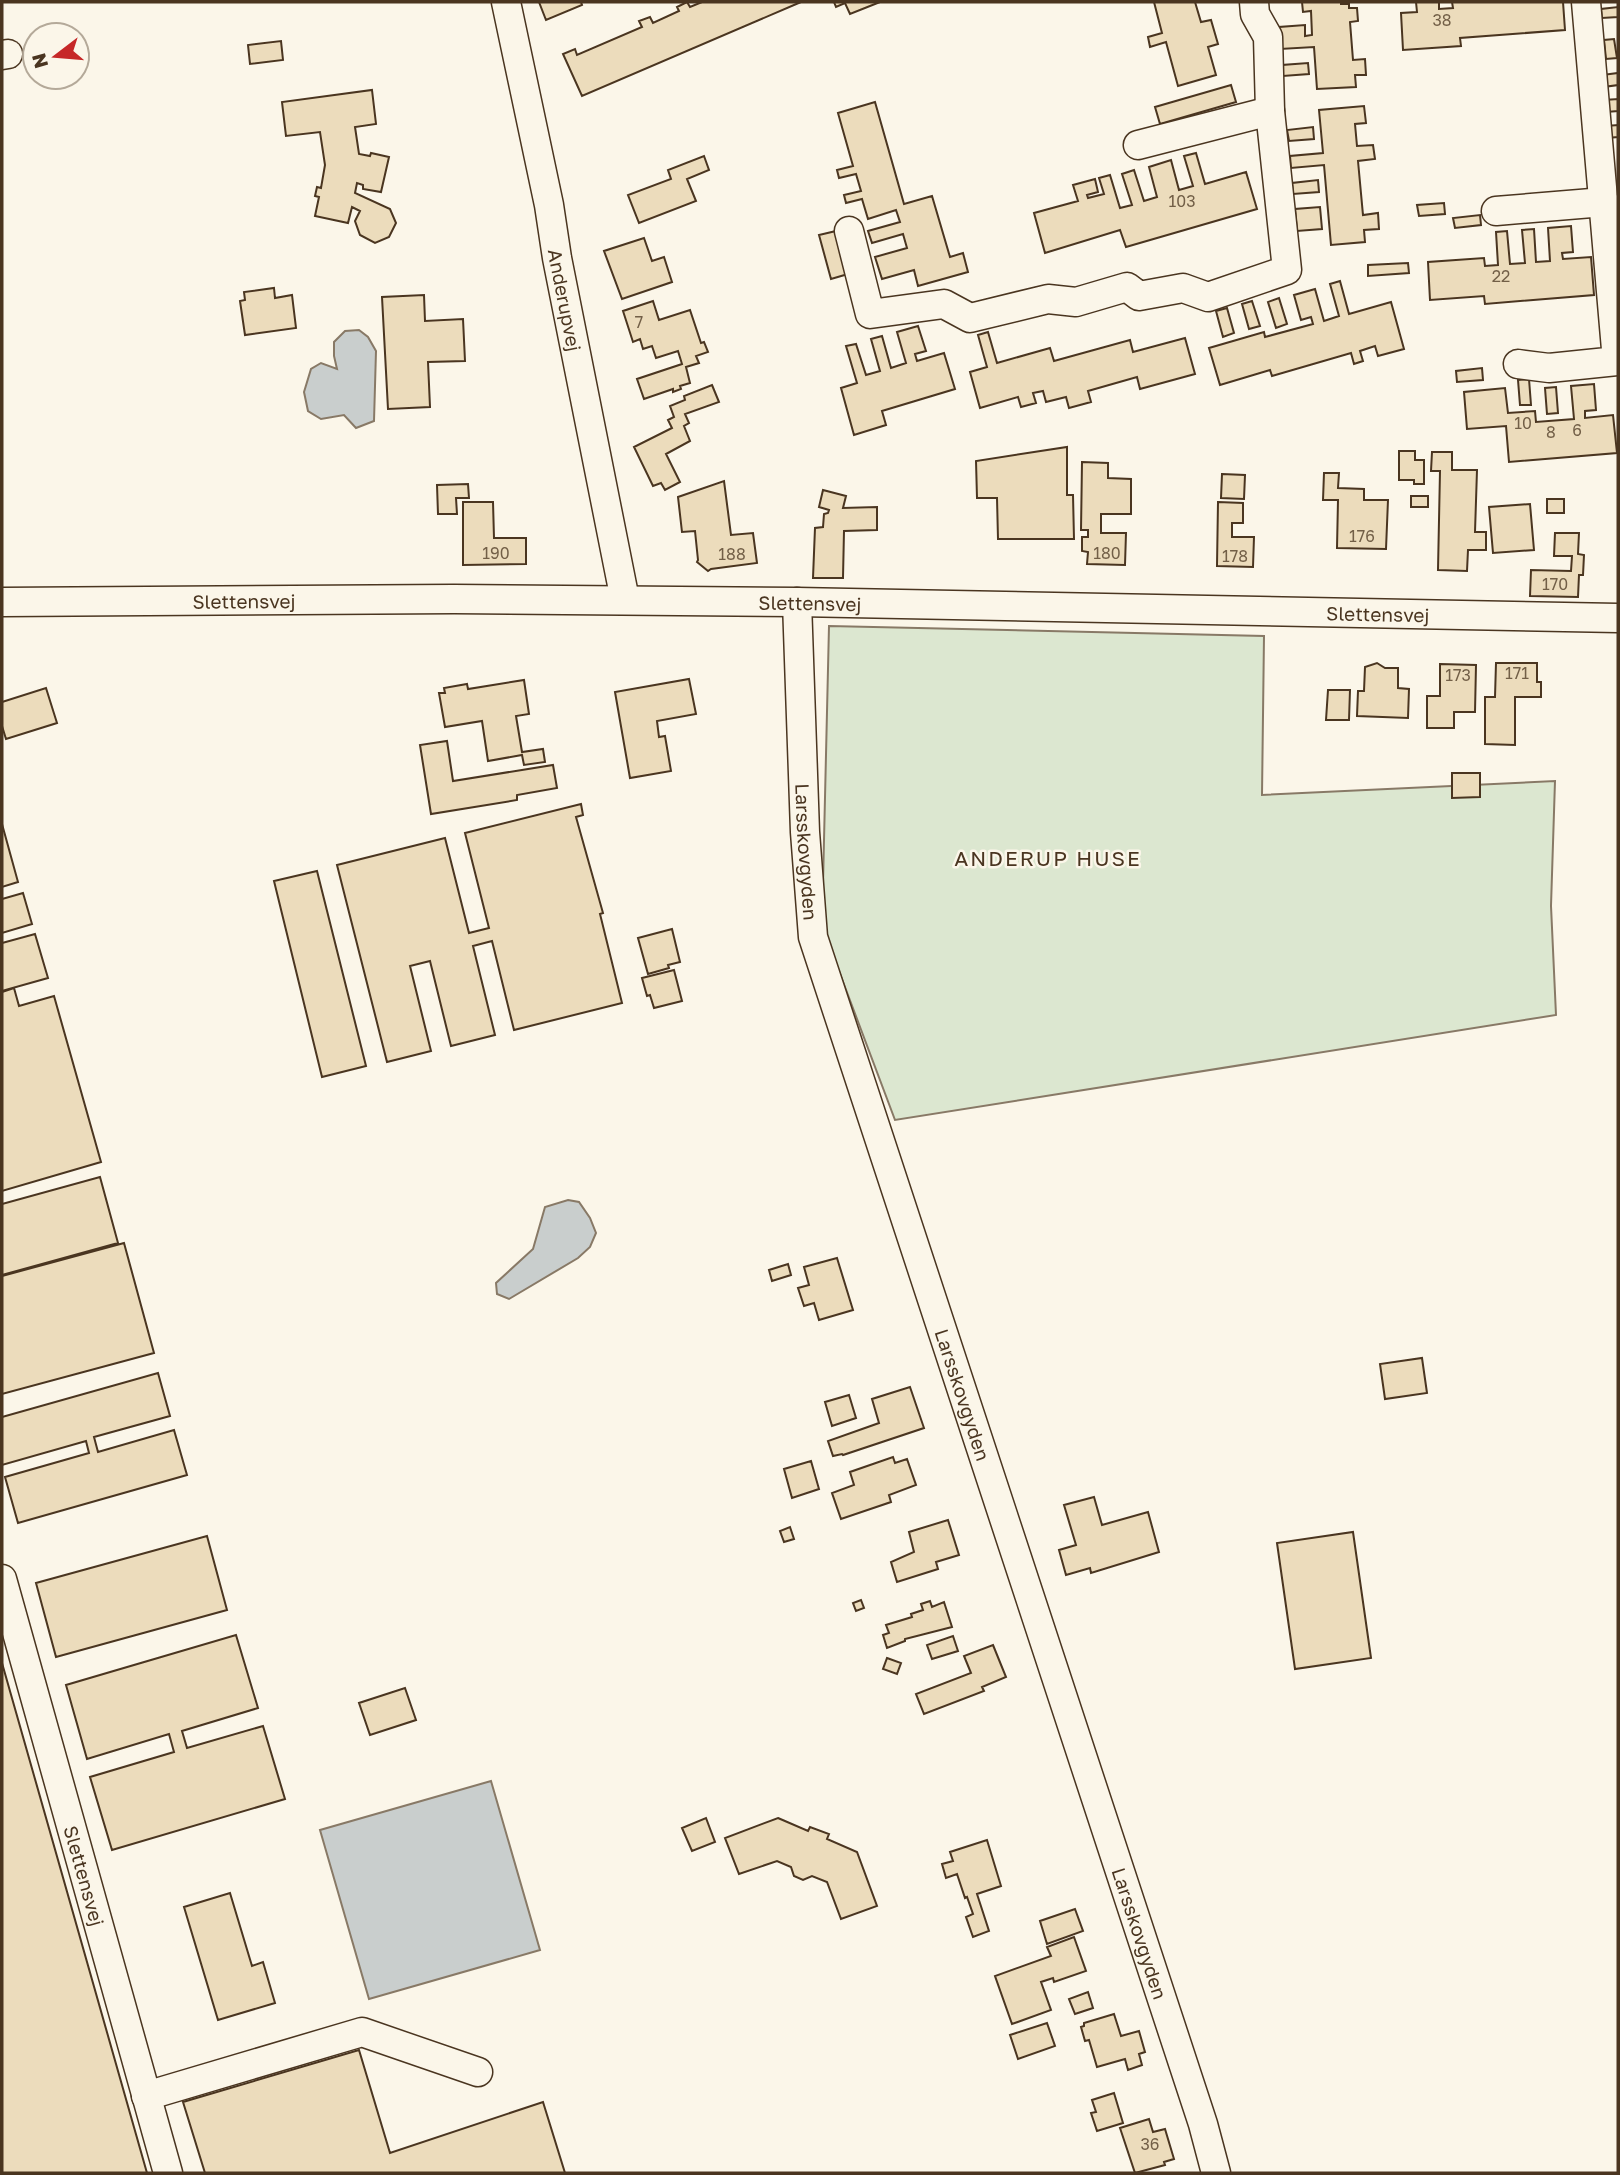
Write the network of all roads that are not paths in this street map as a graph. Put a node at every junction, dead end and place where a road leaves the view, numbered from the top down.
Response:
1 (506, 2) edge
2 (1254, 2) edge
3 (1586, 2) edge
4 (1270, 111) junction
5 (1138, 145) dead end
6 (1604, 202) junction
7 (1496, 211) dead end
8 (849, 231) dead end
9 (1618, 362) edge
10 (1518, 364) dead end
11 (625, 600) junction
12 (2, 602) edge
13 (797, 602) junction
14 (1618, 618) edge
15 (2, 1580) edge
16 (8, 1630) edge
17 (478, 2072) dead end
18 (146, 2096) junction
19 (168, 2173) edge
20 (1216, 2173) edge

1 - 11 street, Anderupvej
2 - 4 street
3 - 6 street
4 - 5 street
4 - 8 street
6 - 7 street
6 - 9 street
9 - 10 street
11 - 12 street, Slettensvej
11 - 13 street, Slettensvej
13 - 14 street, Slettensvej
13 - 20 street, Larsskovgyden
15 - 16 street, Slettensvej
16 - 18 street, Slettensvej
17 - 18 street
18 - 19 street, Slettensvej

